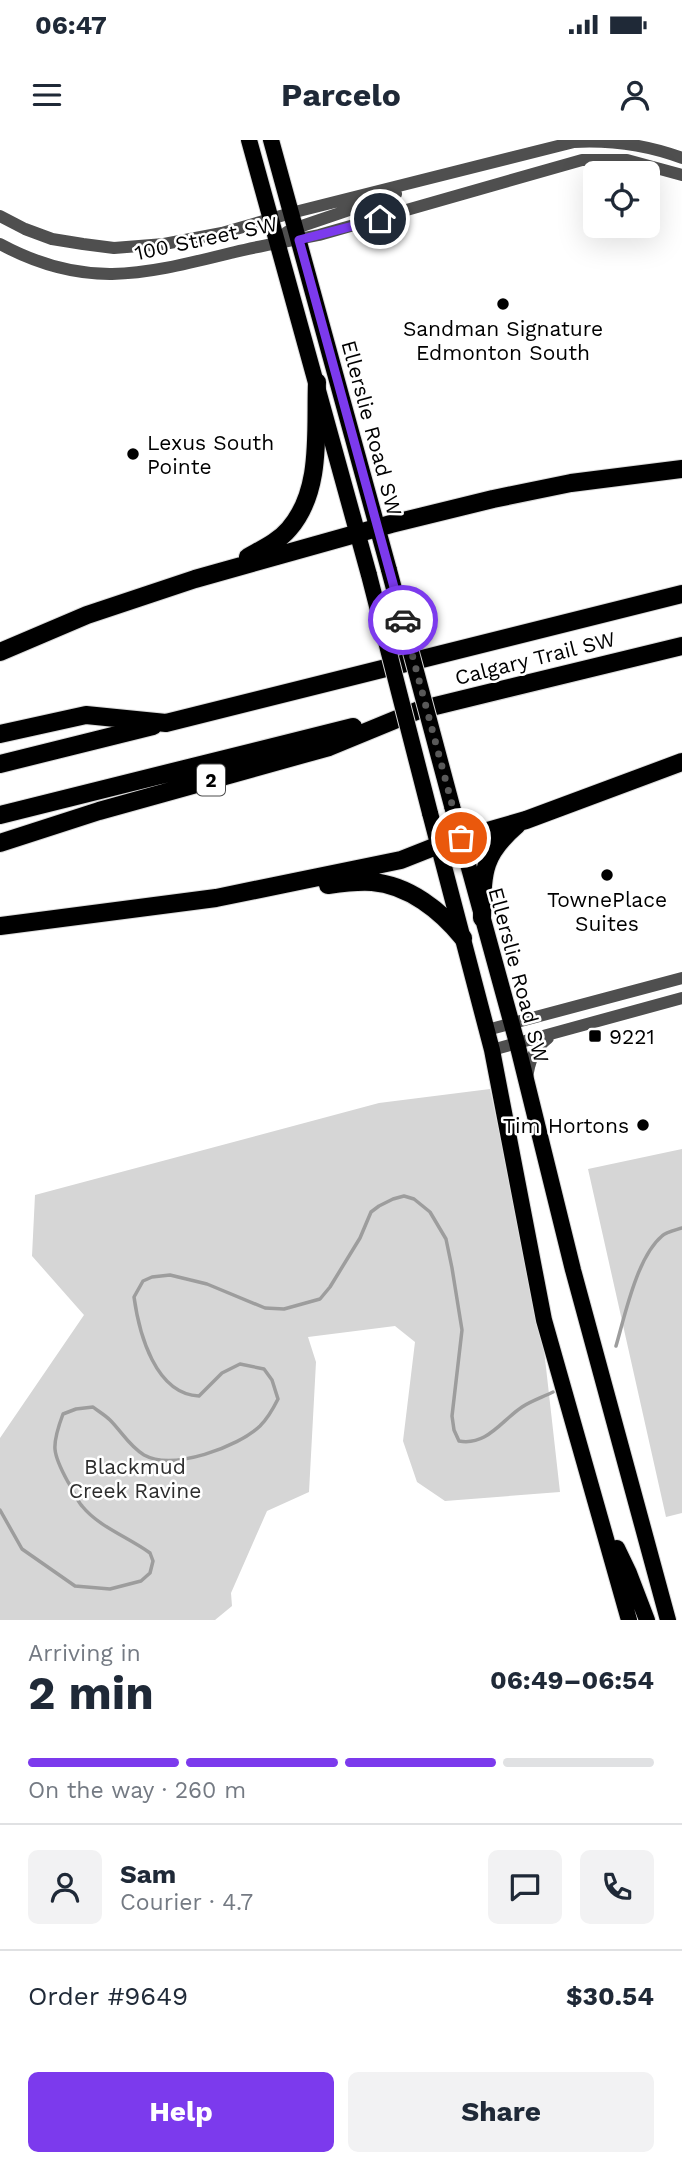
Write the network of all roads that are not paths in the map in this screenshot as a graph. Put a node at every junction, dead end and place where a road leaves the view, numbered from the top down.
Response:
1 (249, 140) edge
2 (271, 140) edge
3 (610, 140) edge
4 (682, 158) edge
5 (611, 159) junction
6 (682, 175) edge
7 (0, 216) edge
8 (272, 219) junction
9 (295, 227) junction
10 (278, 242) junction
11 (0, 244) edge
12 (317, 382) junction
13 (682, 469) edge
14 (378, 528) junction
15 (358, 533) junction
16 (195, 579) junction
17 (682, 594) edge
18 (682, 646) edge
19 (0, 652) edge
20 (419, 710) junction
21 (166, 723) junction
22 (0, 734) edge
23 (0, 764) edge
24 (679, 764) edge
25 (0, 815) edge
26 (526, 820) junction
27 (461, 838) junction
28 (0, 844) edge
29 (439, 845) junction
30 (251, 891) junction
31 (482, 918) junction
32 (0, 926) edge
33 (463, 938) junction
34 (682, 978) edge
35 (682, 998) edge
36 (512, 1025) junction
37 (487, 1030) junction
38 (554, 1034) junction
39 (517, 1044) junction
40 (492, 1050) junction
41 (527, 1083) junction
42 (601, 1514) junction
43 (629, 1620) edge
44 (647, 1620) edge
45 (668, 1620) edge

1 - 8 main road, Ellerslie Road SW
2 - 9 main road, Ellerslie Road SW
3 - 4 street
3 - 5 street
3 - 9 street
5 - 6 street
5 - 9 street
7 - 8 street, 100 Street SW
8 - 9 street, 100 Street SW
8 - 10 main road, Ellerslie Road SW
9 - 10 street
9 - 14 main road, Ellerslie Road SW
10 - 11 street, 100 Street SW
10 - 12 main road, Ellerslie Road SW
12 - 15 main road, Ellerslie Road SW
12 - 16 highway
13 - 14 highway
14 - 15 highway
14 - 27 main road, Ellerslie Road SW, bridge
15 - 16 highway
15 - 29 main road, Ellerslie Road SW, bridge
16 - 19 highway
17 - 21 highway
18 - 20 highway, Calgary Trail SW / 2
20 - 25 highway
20 - 28 highway, Calgary Trail SW / 2
21 - 22 highway
21 - 23 highway
24 - 26 highway
26 - 27 highway
26 - 31 highway
27 - 29 highway
27 - 31 main road, Ellerslie Road SW
29 - 30 highway
29 - 33 main road, Ellerslie Road SW
30 - 32 highway
30 - 33 highway
31 - 36 main road, Ellerslie Road SW
33 - 37 main road, Ellerslie Road SW
34 - 36 street
35 - 38 street
36 - 37 street
36 - 39 main road, Ellerslie Road SW
37 - 40 main road, Ellerslie Road SW
38 - 39 street
38 - 41 street
39 - 40 street
39 - 41 main road, Ellerslie Road SW
40 - 42 main road, Ellerslie Road SW
41 - 45 main road, Ellerslie Road SW
42 - 43 main road, Ellerslie Road SW
42 - 44 main road

